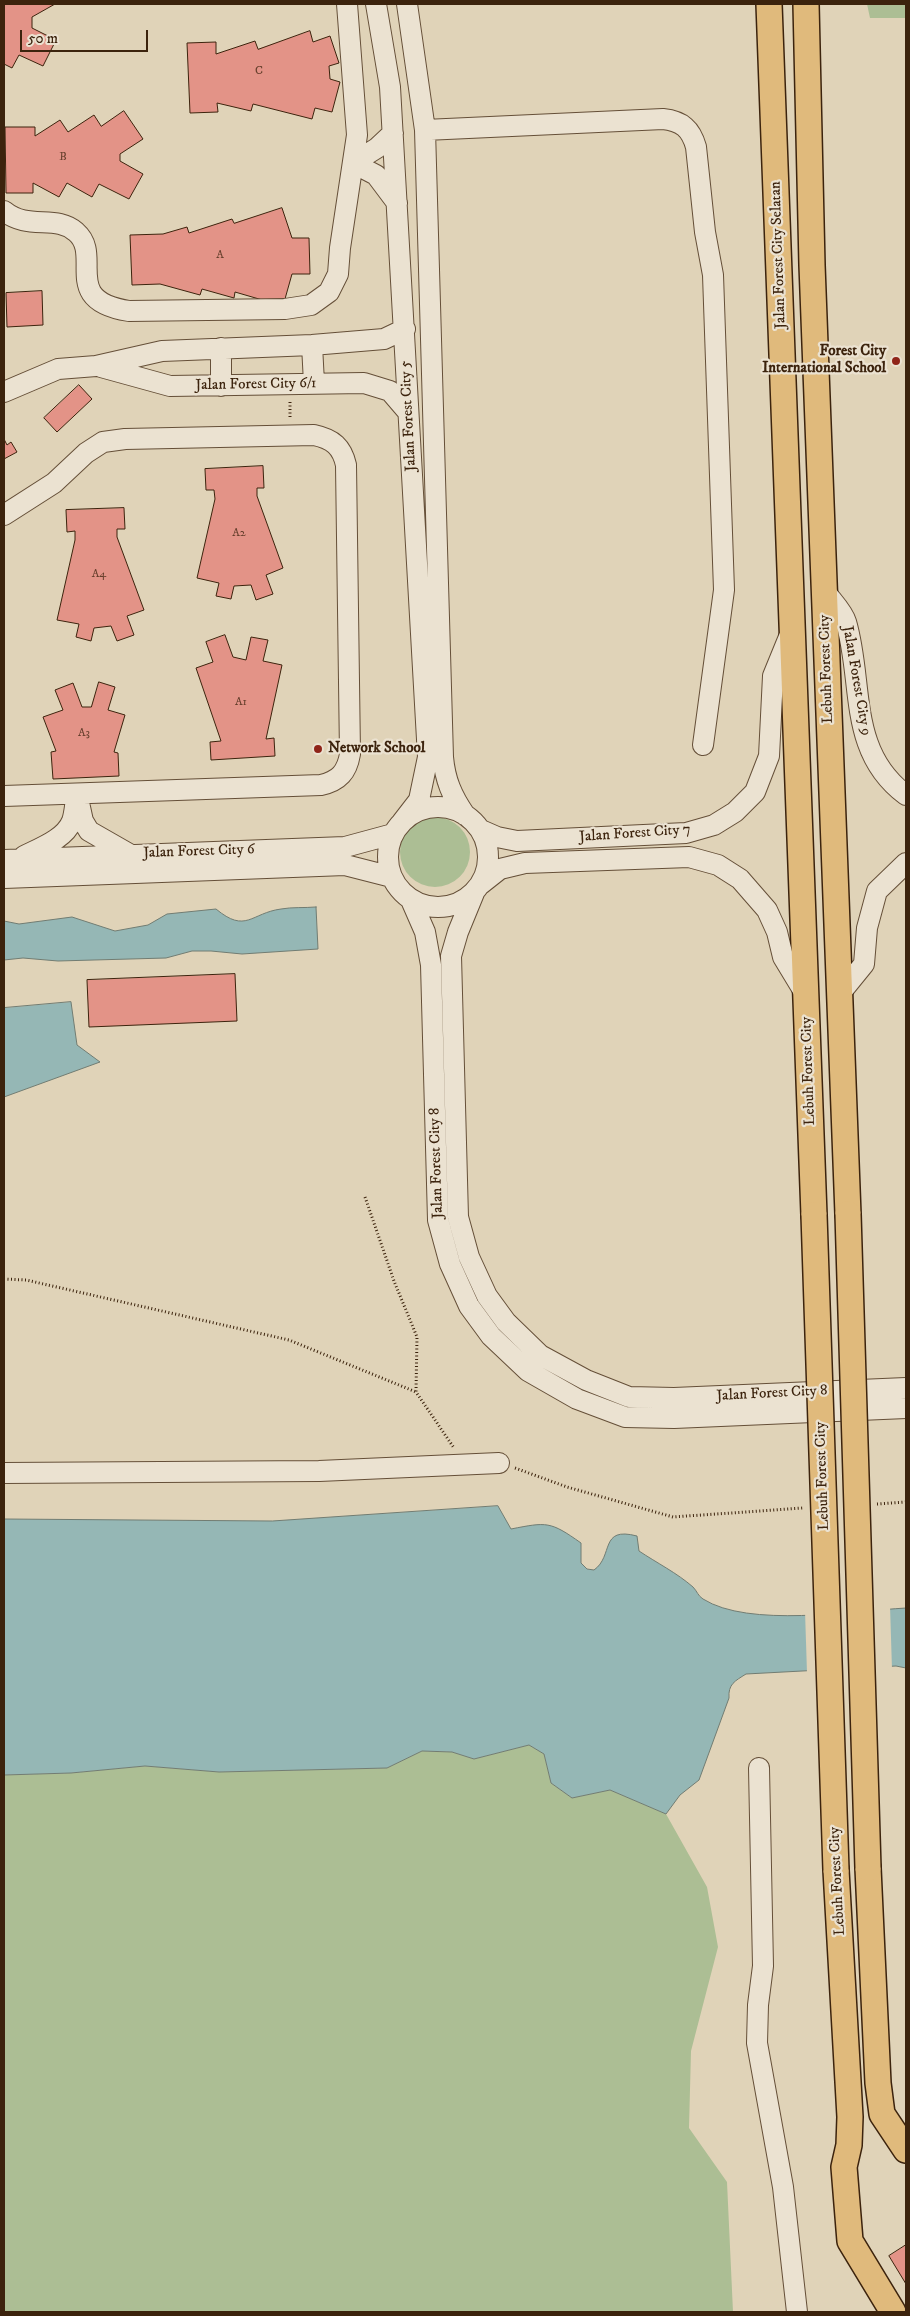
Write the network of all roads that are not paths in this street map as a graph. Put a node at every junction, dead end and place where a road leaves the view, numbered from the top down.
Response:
1 (347, 4) edge
2 (376, 4) edge
3 (407, 4) edge
4 (770, 4) edge
5 (806, 4) edge
6 (425, 130) junction
7 (393, 133) junction
8 (352, 164) junction
9 (398, 203) junction
10 (4, 211) edge
11 (405, 329) junction
12 (312, 345) junction
13 (221, 348) junction
14 (96, 366) junction
15 (314, 384) junction
16 (221, 386) junction
17 (4, 392) edge
18 (408, 412) junction
19 (4, 515) edge
20 (824, 590) junction
21 (794, 626) junction
22 (703, 745) dead end
23 (77, 794) junction
24 (906, 795) edge
25 (4, 796) edge
26 (465, 815) junction
27 (398, 828) junction
28 (481, 830) junction
29 (132, 855) junction
30 (11, 859) edge
31 (906, 863) edge
32 (392, 877) junction
33 (4, 878) edge
34 (478, 888) junction
35 (411, 900) junction
36 (838, 996) junction
37 (806, 997) junction
38 (906, 1388) edge
39 (906, 1408) edge
40 (500, 1463) road end
41 (4, 1473) edge
42 (759, 1768) dead end
43 (906, 2150) edge
44 (797, 2312) edge
45 (894, 2312) edge

1 - 8 street
2 - 7 street, Jalan Forest City 5
3 - 6 street, Jalan Forest City 5
4 - 21 main road, Jalan Forest City Selatan
5 - 20 main road
6 - 22 street
6 - 26 street, Jalan Forest City 5
7 - 8 street
7 - 9 street, Jalan Forest City 5
8 - 9 street
8 - 10 street
9 - 11 street, Jalan Forest City 5
11 - 12 street, Jalan Forest City 6/1
11 - 18 street, Jalan Forest City 5
12 - 13 street, Jalan Forest City 6/1
12 - 15 street
13 - 14 street, Jalan Forest City 6/1
13 - 16 street
14 - 16 street, Jalan Forest City 6/1
14 - 17 street, Jalan Forest City 6/1
15 - 16 street, Jalan Forest City 6/1
15 - 18 street, Jalan Forest City 6/1
18 - 27 street, Jalan Forest City 5
19 - 23 street
20 - 24 street, Jalan Forest City 9
20 - 36 main road, Lebuh Forest City
21 - 28 street, Jalan Forest City 7
21 - 37 main road, Lebuh Forest City
23 - 25 street
23 - 29 street
23 - 30 street
26 - 27 street
26 - 28 street
27 - 29 street, Jalan Forest City 6
27 - 32 street
28 - 34 street
29 - 30 street, Jalan Forest City 6
31 - 36 street
32 - 33 street, Jalan Forest City 6
32 - 35 street
34 - 35 street
34 - 37 street, Jalan Forest City 7
34 - 38 street, Jalan Forest City 8
35 - 39 street, Jalan Forest City 8
36 - 43 main road, Lebuh Forest City, bridge
37 - 45 main road, Lebuh Forest City, bridge
40 - 41 street
42 - 44 street

